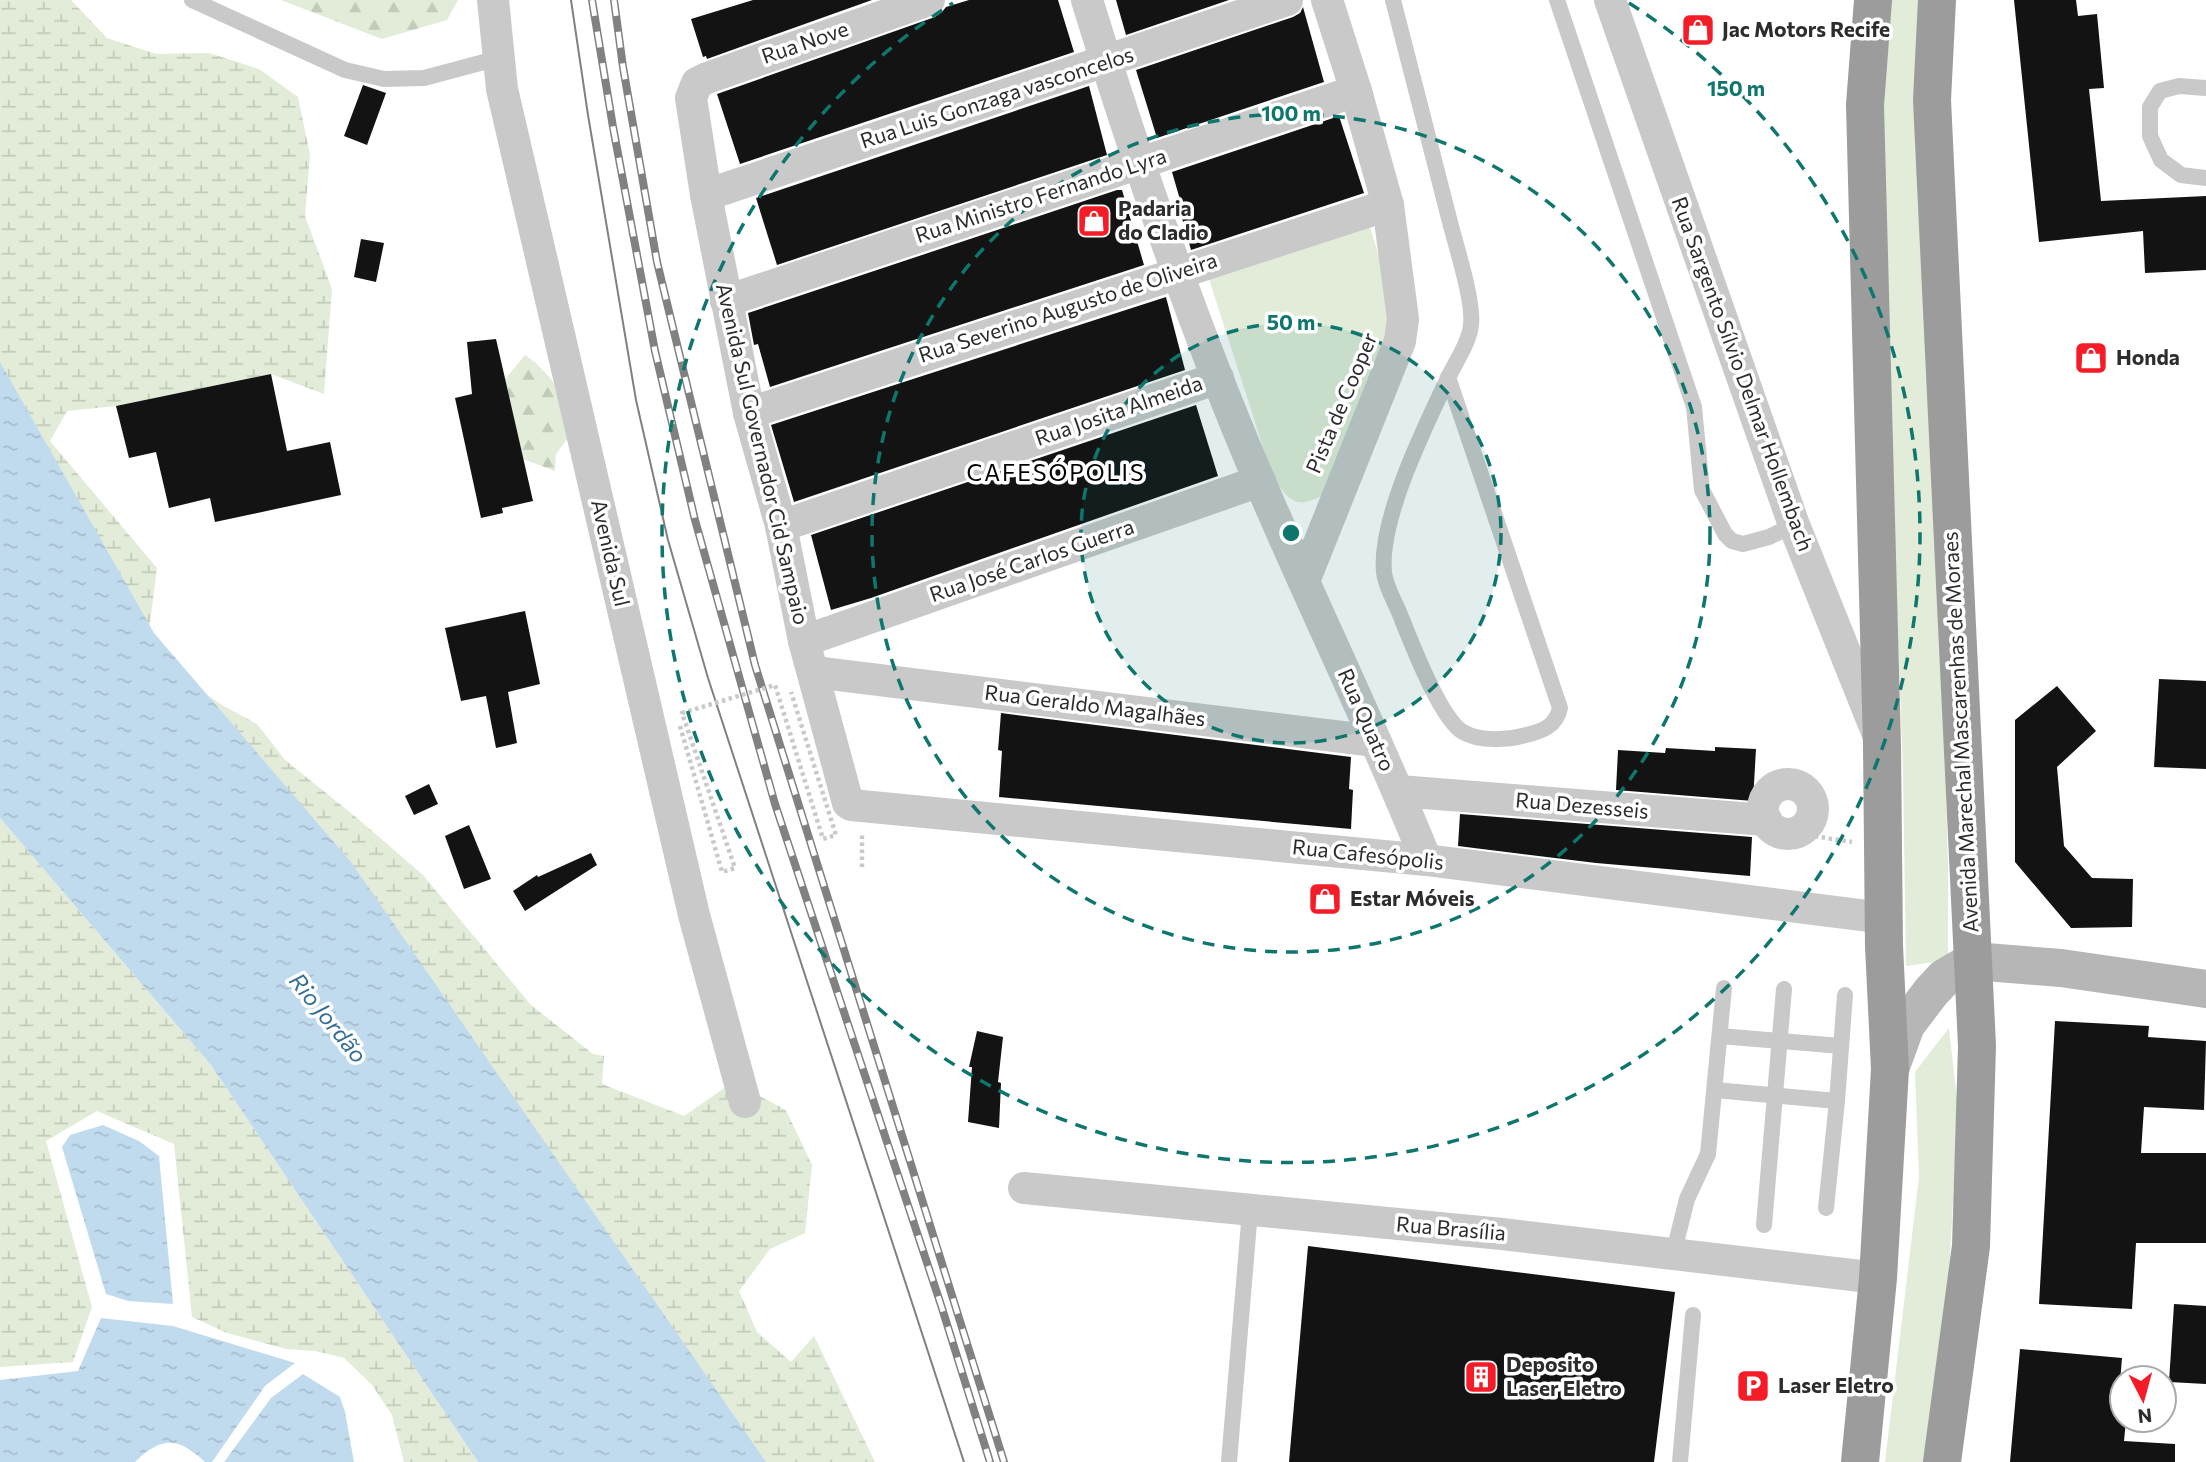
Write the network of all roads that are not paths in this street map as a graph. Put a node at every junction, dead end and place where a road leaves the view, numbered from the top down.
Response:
1 (192, 0) edge
2 (492, 0) edge
3 (929, 0) edge
4 (1087, 0) edge
5 (1287, 0) edge
6 (1327, 0) edge
7 (1393, 0) edge
8 (1557, 0) edge
9 (1610, 0) edge
10 (1873, 0) edge
11 (1937, 0) edge
12 (499, 58) junction
13 (1106, 62) junction
14 (2206, 88) edge
15 (1356, 91) junction
16 (691, 98) joint
17 (1140, 163) junction
18 (2206, 178) edge
19 (706, 195) junction
20 (1388, 205) junction
21 (1179, 272) junction
22 (726, 301) junction
23 (1448, 377) junction
24 (1218, 378) junction
25 (749, 413) junction
26 (1259, 481) junction
27 (1794, 525) junction
28 (781, 526) junction
29 (1304, 581) junction
30 (804, 640) junction
31 (803, 682) junction
32 (1375, 741) junction
33 (1882, 745) junction
34 (1399, 791) junction
35 (851, 805) joint
36 (1780, 827) road end
37 (1426, 860) junction
38 (1884, 918) junction
39 (1973, 961) junction
40 (1724, 988) dead end
41 (1784, 989) dead end
42 (2206, 989) edge
43 (1844, 995) dead end
44 (1720, 1036) junction
45 (1779, 1041) junction
46 (1841, 1046) junction
47 (1890, 1069) junction
48 (1715, 1090) junction
49 (1775, 1094) junction
50 (1837, 1101) junction
51 (745, 1102) dead end
52 (1024, 1188) dead end
53 (1826, 1208) dead end
54 (1250, 1211) junction
55 (1764, 1225) dead end
56 (1676, 1247) junction
57 (1878, 1278) junction
58 (1693, 1315) dead end
59 (1229, 1462) edge
60 (1680, 1462) edge
61 (1860, 1462) edge
62 (1942, 1462) edge

1 - 12 lane
2 - 12 street, Avenida Sul
3 - 16 street, Rua Nove
4 - 13 street, Rua Quatro
5 - 13 street, Rua Luis Gonzaga vasconcelos
6 - 15 street
7 - 23 lane
8 - 27 lane
9 - 27 street, Rua Sargento Sílvio Delmar Hollembach
10 - 33 highway
11 - 39 highway, Avenida Marechal Mascarenhas de Moraes
12 - 51 street, Avenida Sul
13 - 17 street, Rua Quatro
13 - 19 street, Rua Luis Gonzaga vasconcelos
14 - 18 lane
15 - 17 street, Rua Ministro Fernando Lyra
15 - 20 street
16 - 19 street, Avenida Sul Governador Cid Sampaio
17 - 21 street, Rua Quatro
17 - 22 street, Rua Ministro Fernando Lyra
19 - 22 street, Avenida Sul Governador Cid Sampaio
20 - 21 street, Rua Severino Augusto de Oliveira
20 - 29 street
21 - 24 street, Rua Quatro
21 - 25 street, Rua Severino Augusto de Oliveira
22 - 25 street, Avenida Sul Governador Cid Sampaio
23 - 23 lane
24 - 26 street, Rua Quatro
24 - 28 street, Rua Josita Almeida
25 - 28 street, Avenida Sul Governador Cid Sampaio
26 - 29 street, Rua Quatro
26 - 30 street, Rua José Carlos Guerra
27 - 33 street, Rua Sargento Sílvio Delmar Hollembach
28 - 30 street, Avenida Sul Governador Cid Sampaio
29 - 32 street, Rua Quatro
30 - 31 street, Avenida Sul Governador Cid Sampaio
31 - 32 street, Rua Geraldo Magalhães
31 - 35 street, Avenida Sul Governador Cid Sampaio
32 - 34 street, Rua Quatro
33 - 38 highway
34 - 36 street, Rua Dezesseis
34 - 37 street, Rua Quatro
35 - 37 street, Rua Cafesópolis
37 - 38 street, Rua Cafesópolis
38 - 47 highway
39 - 42 main road
39 - 47 main road
39 - 62 highway, Avenida Marechal Mascarenhas de Moraes
40 - 44 lane
41 - 45 lane
43 - 46 lane
44 - 45 lane
44 - 48 lane
45 - 46 lane
45 - 49 lane
46 - 50 lane
47 - 57 highway
48 - 49 lane
48 - 56 lane
49 - 50 lane
49 - 55 lane
50 - 53 lane
52 - 54 street, Rua Brasília
54 - 56 street, Rua Brasília
54 - 59 lane
56 - 57 street, Rua Brasília
57 - 61 highway
58 - 60 lane

